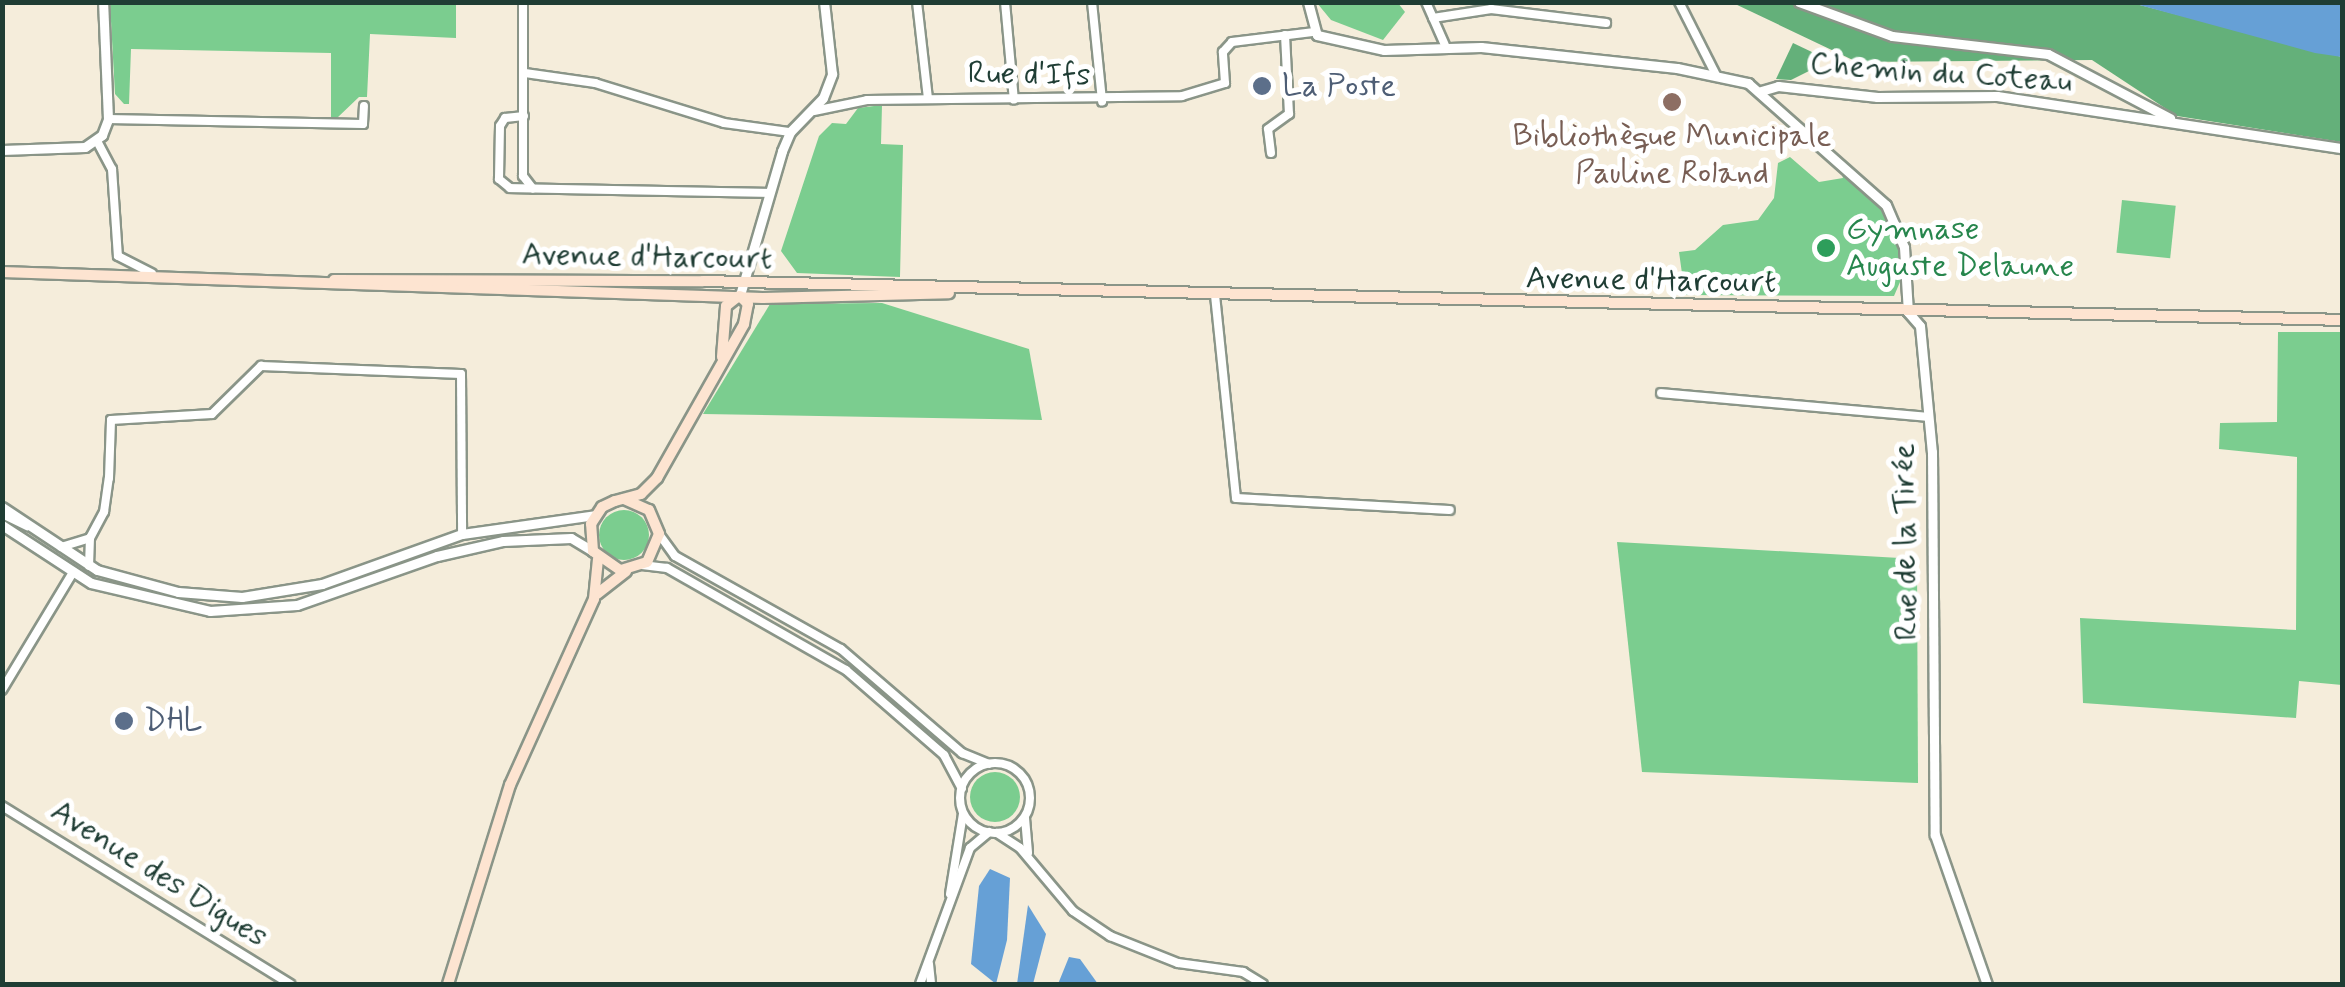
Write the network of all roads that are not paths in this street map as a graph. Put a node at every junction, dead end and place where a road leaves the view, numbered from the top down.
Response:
1 (103, 2) edge
2 (523, 2) edge
3 (824, 2) edge
4 (917, 2) edge
5 (1004, 2) edge
6 (1092, 2) edge
7 (1308, 2) edge
8 (1426, 2) edge
9 (1679, 2) edge
10 (1799, 2) edge
11 (1434, 18) junction
12 (1606, 23) dead end
13 (1314, 32) junction
14 (1285, 35) junction
15 (1446, 45) junction
16 (525, 73) junction
17 (1716, 75) junction
18 (1762, 91) junction
19 (928, 98) junction
20 (1014, 100) junction
21 (1102, 101) junction
22 (364, 106) dead end
23 (814, 111) junction
24 (524, 116) junction
25 (108, 119) junction
26 (2176, 122) junction
27 (790, 132) junction
28 (97, 141) junction
29 (2342, 148) edge
30 (2, 150) edge
31 (1271, 152) dead end
32 (533, 189) junction
33 (769, 193) junction
34 (2, 272) edge
35 (160, 276) junction
36 (334, 280) junction
37 (740, 290) junction
38 (1215, 295) junction
39 (1908, 312) junction
40 (2342, 320) edge
41 (722, 358) junction
42 (1661, 394) dead end
43 (1928, 417) junction
44 (656, 478) junction
45 (624, 500) junction
46 (2, 510) edge
47 (1450, 510) dead end
48 (652, 513) junction
49 (595, 515) junction
50 (2, 525) edge
51 (462, 534) junction
52 (660, 534) junction
53 (90, 538) junction
54 (56, 548) junction
55 (595, 554) junction
56 (642, 565) junction
57 (90, 566) junction
58 (629, 570) junction
59 (72, 574) junction
60 (594, 599) junction
61 (2, 690) edge
62 (989, 764) junction
63 (962, 789) junction
64 (2, 806) edge
65 (963, 812) junction
66 (1026, 816) junction
67 (993, 833) junction
68 (1032, 862) junction
69 (949, 903) junction
70 (930, 956) junction
71 (290, 984) edge
72 (448, 984) edge
73 (920, 984) edge
74 (931, 984) edge
75 (1263, 984) edge
76 (1986, 984) edge

1 - 25 street
2 - 16 street
3 - 23 street
4 - 19 street
5 - 20 street
6 - 21 street
7 - 13 street
8 - 11 street
9 - 17 street
10 - 26 street
11 - 12 street
11 - 15 street
13 - 14 street
13 - 15 street
14 - 21 street, Rue d'Ifs
14 - 31 street
15 - 17 street
16 - 24 street
16 - 27 street
17 - 18 street
18 - 26 street, Chemin du Coteau
18 - 39 street, Rue de la Tirée
19 - 20 street, Rue d'Ifs
19 - 23 street, Rue d'Ifs
20 - 21 street, Rue d'Ifs
22 - 25 street
23 - 27 street
24 - 32 street
24 - 32 street
25 - 28 street
26 - 29 street, Chemin du Coteau
27 - 33 street
28 - 30 street
28 - 35 street
32 - 33 street
33 - 37 street
34 - 35 main road, Avenue d'Harcourt
35 - 36 main road, Avenue d'Harcourt
36 - 37 main road, Avenue d'Harcourt
36 - 37 main road, Avenue d'Harcourt
37 - 38 main road, Avenue d'Harcourt
37 - 41 main road
37 - 41 main road
38 - 39 main road, Avenue d'Harcourt
38 - 47 street
39 - 40 main road, Avenue d'Harcourt
39 - 43 street, Rue de la Tirée
41 - 44 main road
42 - 43 street
43 - 76 street, Rue de la Tirée
44 - 45 main road
44 - 48 main road
45 - 48 main road
45 - 49 main road
46 - 54 street
48 - 52 main road
49 - 51 street
49 - 55 main road
50 - 59 street
51 - 53 street
51 - 57 street
52 - 56 main road
52 - 62 street
53 - 54 street
53 - 57 street
54 - 57 street
55 - 58 main road
55 - 59 street
55 - 60 main road
56 - 58 main road
56 - 63 street
58 - 60 main road
59 - 61 street
60 - 72 main road
62 - 63 street
62 - 66 street
63 - 65 street
64 - 71 street, Avenue des Digues
65 - 67 street
65 - 69 street
66 - 67 street
66 - 68 street
67 - 68 street
67 - 69 street
68 - 75 street
69 - 70 street
70 - 73 street
70 - 74 street

